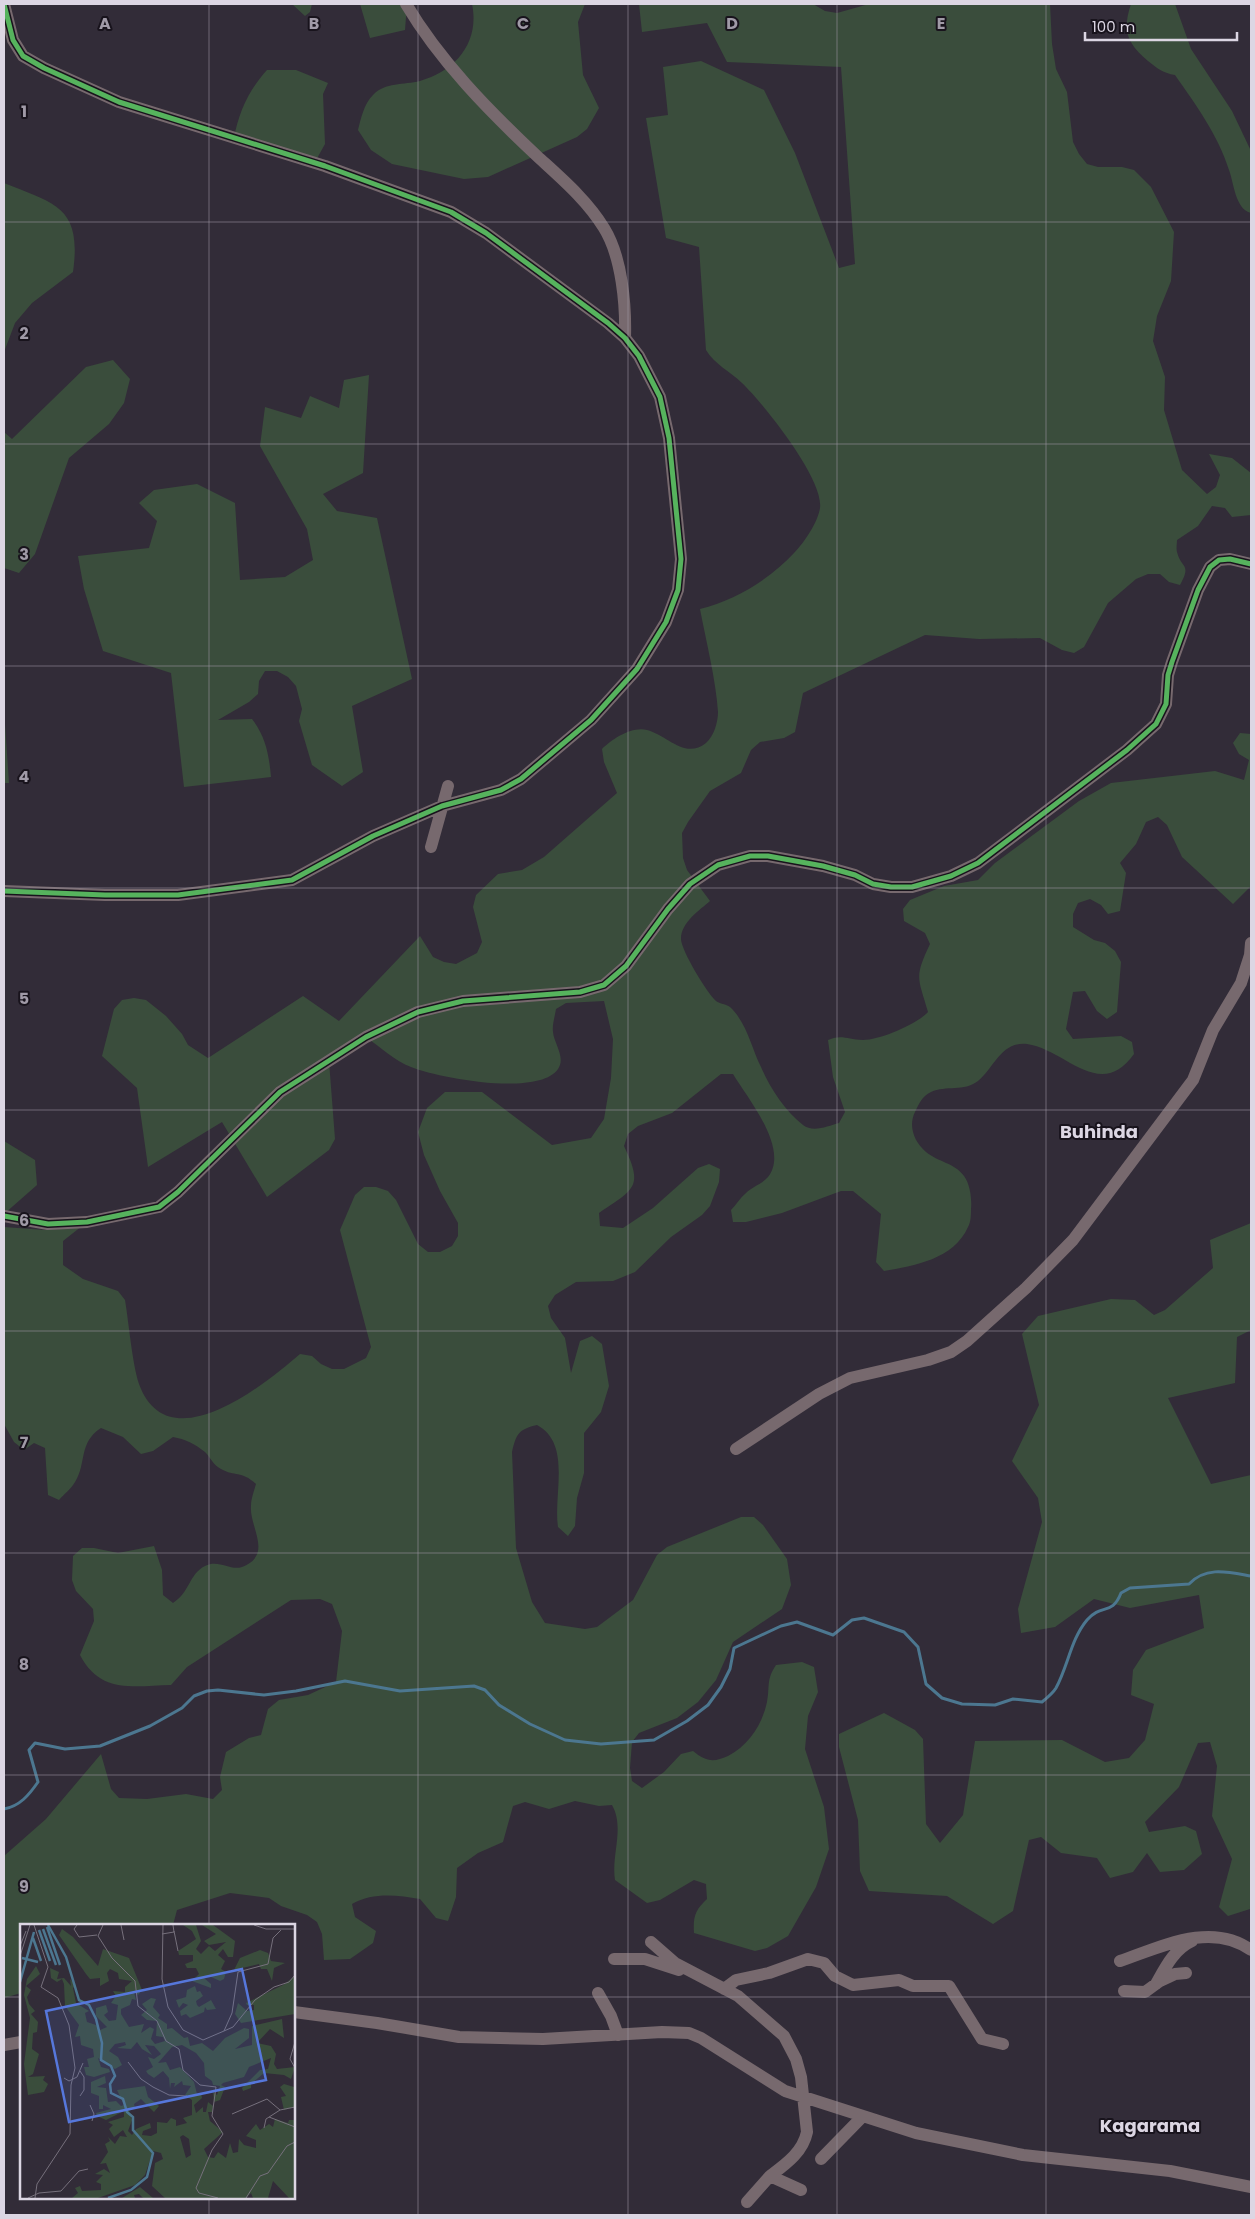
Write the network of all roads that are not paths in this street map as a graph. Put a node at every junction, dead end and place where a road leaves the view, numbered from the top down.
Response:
1 (4, 4) edge
2 (406, 4) edge
3 (625, 338) junction
4 (1251, 564) edge
5 (448, 786) dead end
6 (442, 806) junction
7 (431, 847) dead end
8 (4, 891) edge
9 (1251, 944) edge
10 (4, 1216) edge
11 (736, 1449) dead end
12 (1201, 1936) junction
13 (651, 1942) dead end
14 (1251, 1950) edge
15 (614, 1958) dead end
16 (1120, 1961) dead end
17 (692, 1973) junction
18 (1186, 1973) dead end
19 (1156, 1984) junction
20 (724, 1989) junction
21 (1124, 1991) dead end
22 (598, 1993) dead end
23 (295, 2012) edge
24 (618, 2035) junction
25 (20, 2042) edge
26 (1003, 2044) dead end
27 (4, 2045) edge
28 (805, 2098) junction
29 (862, 2117) junction
30 (821, 2159) dead end
31 (770, 2176) junction
32 (1251, 2187) edge
33 (801, 2190) dead end
34 (747, 2202) dead end

1 - 3 street
2 - 3 street
3 - 6 street
4 - 10 street
5 - 6 street
6 - 7 street
6 - 8 street
9 - 11 street
12 - 14 street
12 - 16 street
12 - 19 street
13 - 17 street
15 - 17 street
17 - 20 street
18 - 19 street
19 - 21 street
20 - 26 street
20 - 28 street
22 - 24 street
23 - 24 street
24 - 28 street
25 - 27 street
28 - 29 street
28 - 31 street
29 - 30 street
29 - 32 street
31 - 33 street
31 - 34 street

